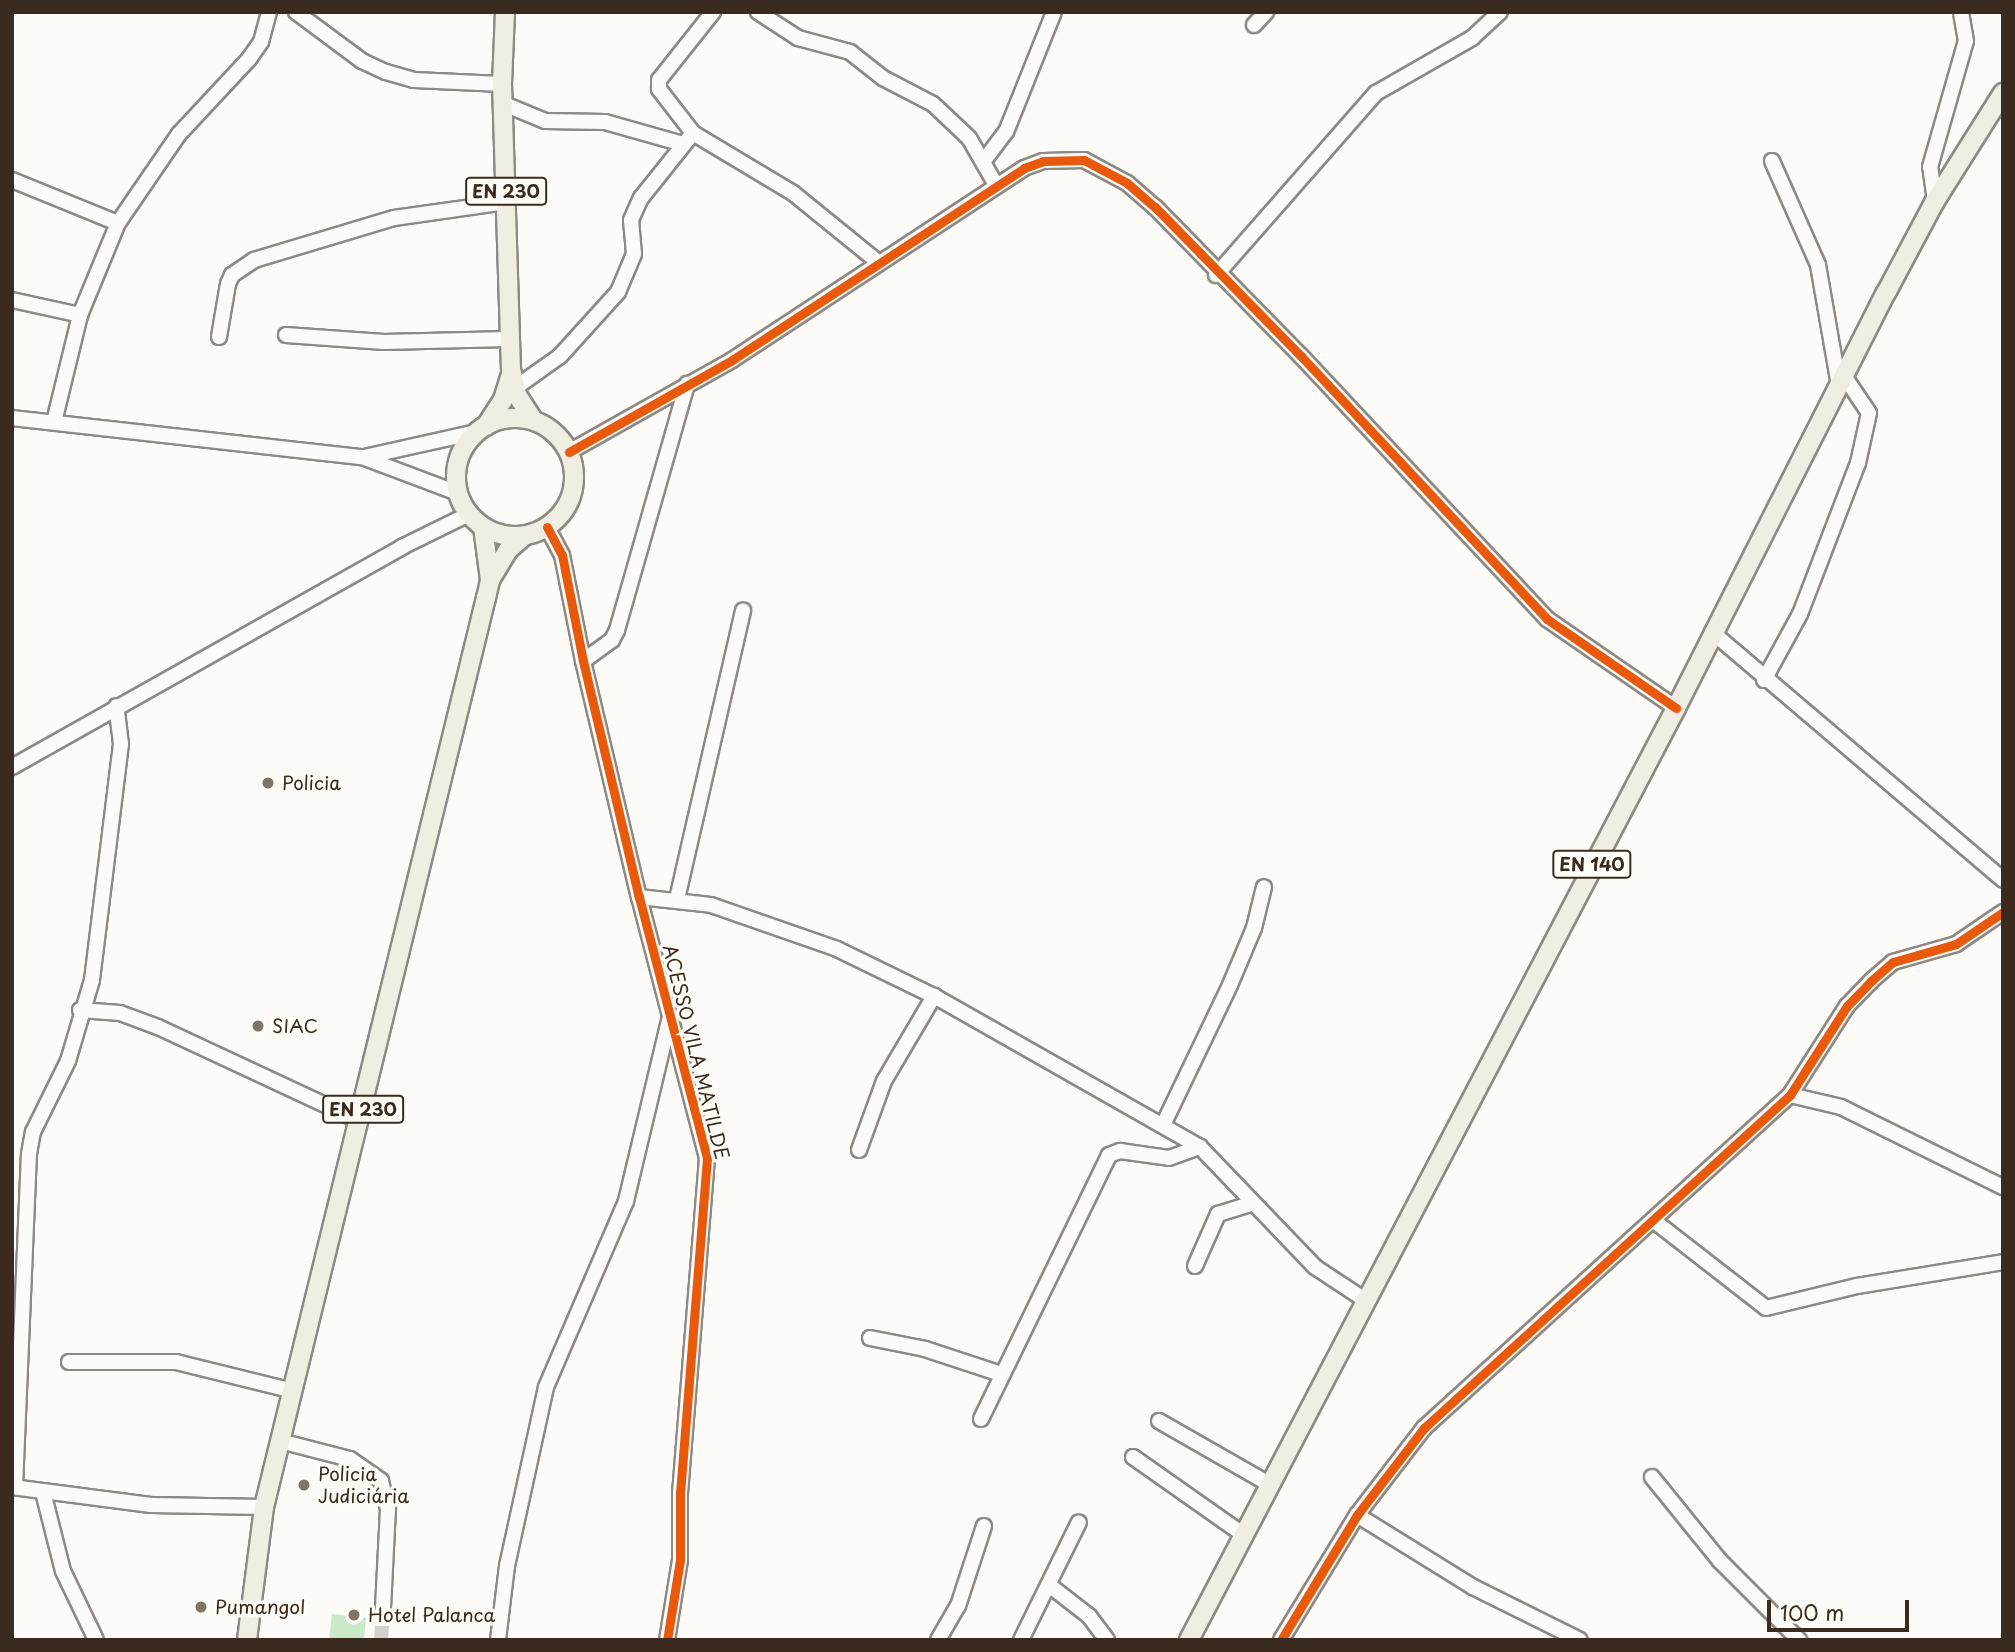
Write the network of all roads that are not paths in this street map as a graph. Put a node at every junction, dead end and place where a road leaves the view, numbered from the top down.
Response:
1 (269, 12) edge
2 (296, 12) edge
3 (505, 12) edge
4 (713, 12) edge
5 (758, 12) edge
6 (1054, 12) edge
7 (1266, 12) edge
8 (1500, 12) edge
9 (1961, 12) edge
10 (1254, 25) dead end
11 (502, 84) junction
12 (2003, 93) edge
13 (504, 104) junction
14 (688, 139) junction
15 (1772, 161) dead end
16 (983, 162) junction
17 (12, 180) edge
18 (996, 185) junction
19 (1935, 201) junction
20 (506, 202) junction
21 (118, 223) junction
22 (878, 262) junction
23 (1216, 275) junction
24 (12, 300) edge
25 (80, 315) junction
26 (286, 335) dead end
27 (219, 337) dead end
28 (509, 339) junction
29 (511, 369) junction
30 (1842, 381) junction
31 (687, 384) junction
32 (515, 388) junction
33 (12, 418) edge
34 (533, 420) junction
35 (54, 422) junction
36 (481, 429) junction
37 (569, 452) junction
38 (362, 457) junction
39 (458, 492) junction
40 (469, 514) junction
41 (484, 527) junction
42 (547, 527) junction
43 (524, 536) junction
44 (490, 580) junction
45 (743, 610) dead end
46 (1712, 632) junction
47 (583, 661) junction
48 (1764, 680) junction
49 (116, 706) junction
50 (1676, 708) junction
51 (12, 767) edge
52 (2003, 880) edge
53 (1264, 887) dead end
54 (639, 897) junction
55 (677, 899) junction
56 (2003, 912) edge
57 (934, 996) junction
58 (80, 1010) junction
59 (669, 1019) junction
60 (1790, 1095) junction
61 (360, 1121) junction
62 (1163, 1125) junction
63 (1200, 1147) junction
64 (859, 1150) dead end
65 (2003, 1187) edge
66 (1250, 1204) junction
67 (1653, 1220) junction
68 (2003, 1262) edge
69 (1195, 1266) dead end
70 (1365, 1300) junction
71 (870, 1338) dead end
72 (69, 1362) dead end
73 (1002, 1374) junction
74 (293, 1391) junction
75 (981, 1419) dead end
76 (1158, 1421) dead end
77 (281, 1441) junction
78 (1133, 1457) dead end
79 (1652, 1477) dead end
80 (1269, 1484) junction
81 (14, 1487) edge
82 (43, 1492) junction
83 (264, 1507) junction
84 (1357, 1515) junction
85 (1079, 1521) dead end
86 (984, 1526) dead end
87 (1244, 1535) junction
88 (1049, 1585) junction
89 (383, 1609) tunnel mouth
90 (96, 1640) edge
91 (247, 1640) edge
92 (498, 1640) edge
93 (667, 1640) edge
94 (938, 1640) edge
95 (1021, 1640) edge
96 (1107, 1640) edge
97 (1189, 1640) edge
98 (1281, 1640) edge
99 (1580, 1640) edge
100 (1799, 1640) edge

1 - 21 street
2 - 11 street
3 - 11 main road, EN 230
4 - 14 street
5 - 16 street
6 - 16 street
7 - 10 street
8 - 23 street
9 - 19 street
11 - 13 main road, EN 230
12 - 19 main road, EN 140
13 - 14 street
13 - 20 main road, EN 230
14 - 22 street
14 - 32 street
15 - 30 street
16 - 18 street
17 - 21 street
18 - 22 street
18 - 23 street
19 - 30 main road, EN 140
20 - 27 street
20 - 28 main road, EN 230
21 - 25 street
22 - 31 street
23 - 50 street
24 - 25 street
25 - 35 street
26 - 28 street
28 - 29 main road, EN 230
29 - 32 main road, EN 230
29 - 36 main road, EN 230
30 - 46 main road, EN 140
30 - 48 street
31 - 37 street
31 - 47 street
32 - 34 main road, EN 230
33 - 35 street
34 - 36 main road
34 - 37 main road
35 - 38 street
36 - 38 street
36 - 39 main road
37 - 42 main road
38 - 39 street
39 - 40 main road
40 - 41 main road
40 - 49 street
41 - 43 main road
41 - 44 main road, EN 230
42 - 43 main road
42 - 47 street, ACESSO VILA MATILDE
43 - 44 main road, EN 230
44 - 61 main road, EN 230
45 - 55 street
46 - 48 street
46 - 50 main road, EN 140
47 - 54 street, ACESSO VILA MATILDE
48 - 52 street
49 - 51 street
49 - 58 street
50 - 70 main road, EN 140
53 - 62 street
54 - 55 street
54 - 59 street, ACESSO VILA MATILDE
55 - 57 street
56 - 60 street
57 - 62 street
57 - 64 street
58 - 61 street
58 - 81 street
59 - 92 street
59 - 93 street, ACESSO VILA MATILDE
60 - 65 street
60 - 67 street
61 - 74 main road, EN 230
62 - 63 street
63 - 66 street
63 - 73 street
66 - 69 street
66 - 70 street
67 - 68 street
67 - 84 street
70 - 80 main road, EN 140
71 - 73 street
72 - 74 street
73 - 75 street
74 - 77 main road, EN 230
76 - 80 street
77 - 83 main road, EN 230
77 - 89 street
78 - 87 street
79 - 100 street
80 - 87 main road, EN 140
81 - 82 street
82 - 83 street
82 - 90 street
83 - 91 main road, EN 230
84 - 98 street
84 - 99 street
85 - 88 street
86 - 94 street
87 - 97 main road, EN 140
88 - 95 street
88 - 96 street

